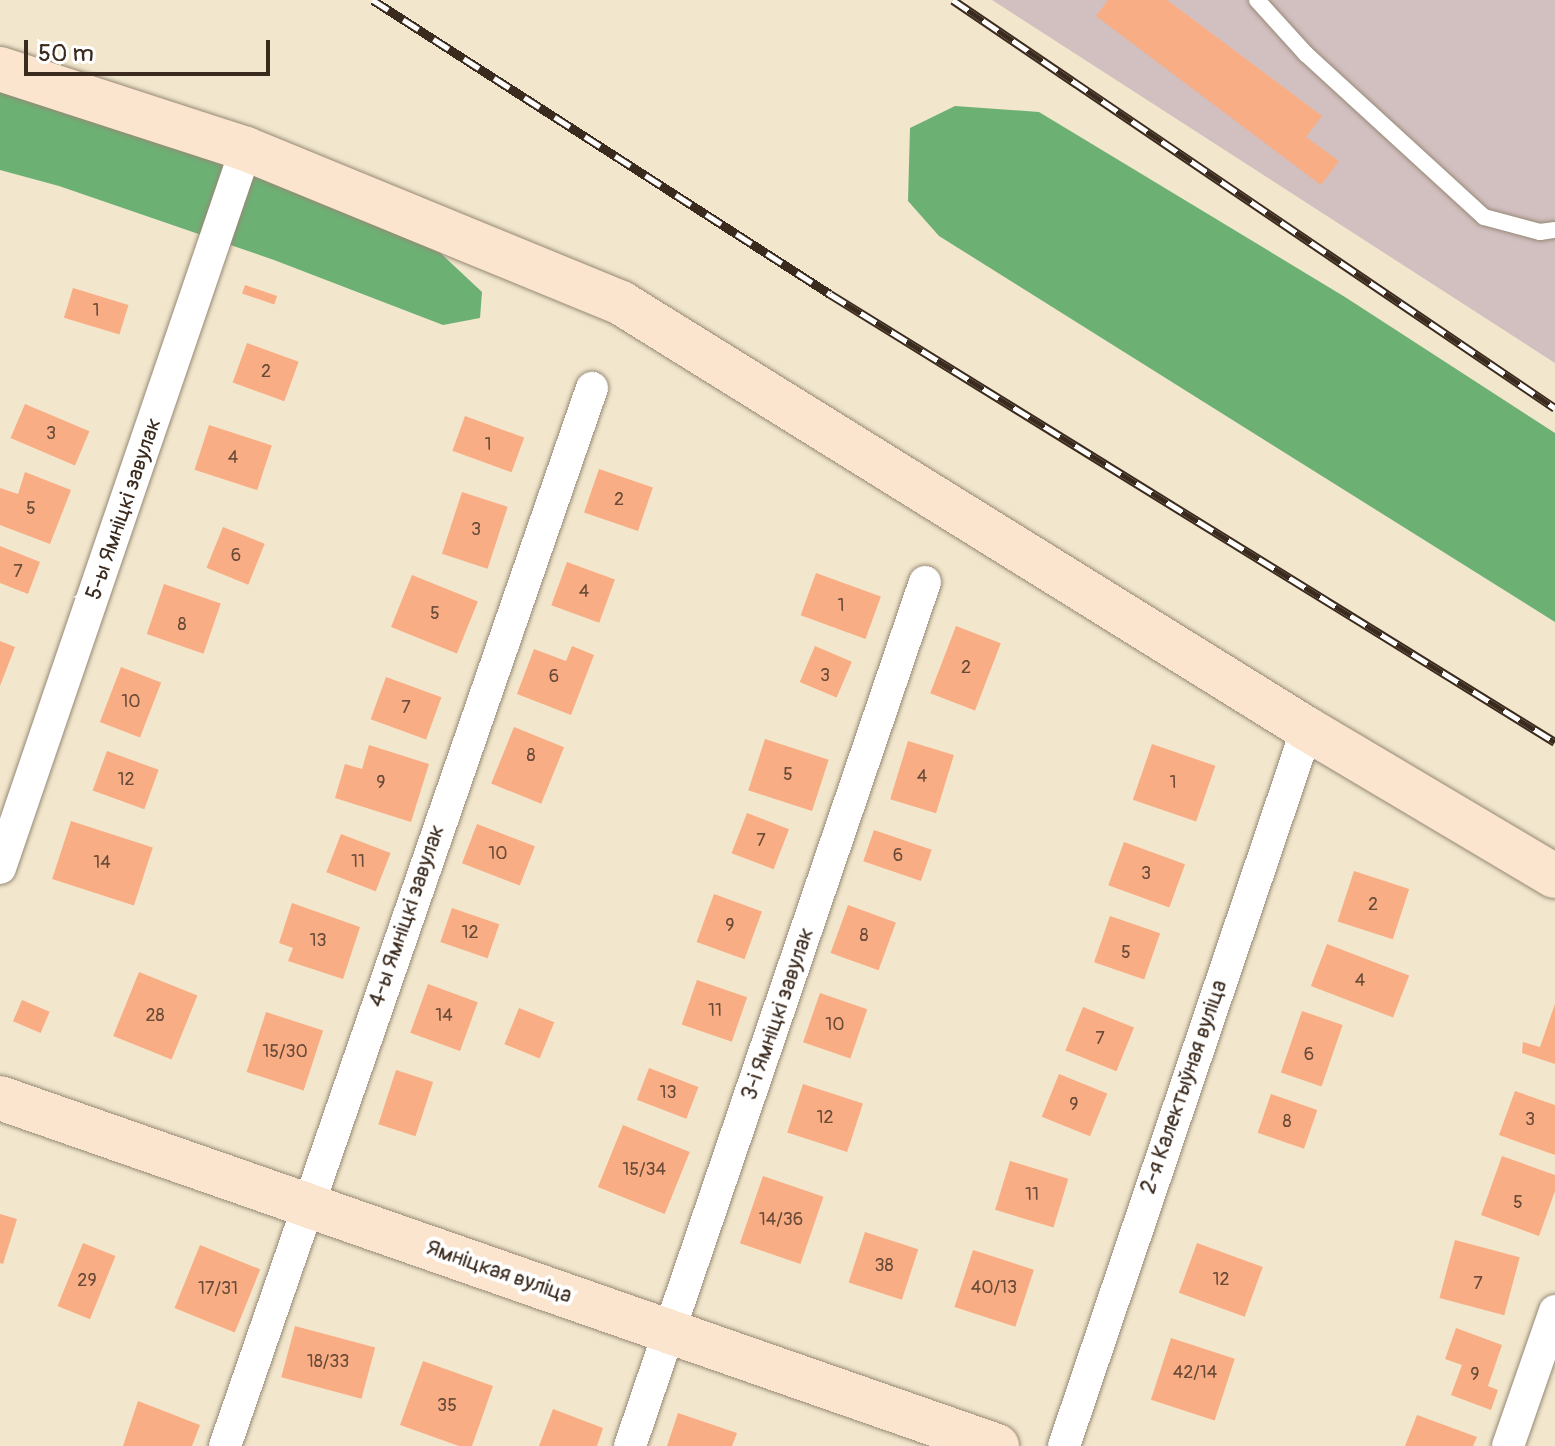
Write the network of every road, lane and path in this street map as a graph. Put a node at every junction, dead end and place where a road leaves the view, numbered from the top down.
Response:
1 (1257, 0) edge
2 (0, 69) edge
3 (246, 149) junction
4 (1555, 230) edge
5 (592, 388) dead end
6 (925, 582) dead end
7 (1307, 729) junction
8 (0, 868) edge
9 (1555, 876) edge
10 (0, 1098) edge
11 (307, 1205) junction
12 (1555, 1311) edge
13 (669, 1332) junction
14 (225, 1446) edge
15 (630, 1446) edge
16 (997, 1446) edge
17 (1064, 1446) edge
18 (1508, 1446) edge

1 - 4 lane
2 - 3 main road
3 - 7 main road
3 - 8 street, 5-ы Ямніцкі завулак
5 - 11 street, 4-ы Ямніцкі завулак
6 - 13 street, 3-і Ямніцкі завулак
7 - 9 main road
7 - 17 street, 2-я Калектыўная вуліца
10 - 11 main road, Ямніцкая вуліца
11 - 13 main road, Ямніцкая вуліца
11 - 14 street, 4-ы Ямніцкі завулак
12 - 18 street
13 - 15 street, 3-і Ямніцкі завулак
13 - 16 main road, Ямніцкая вуліца

